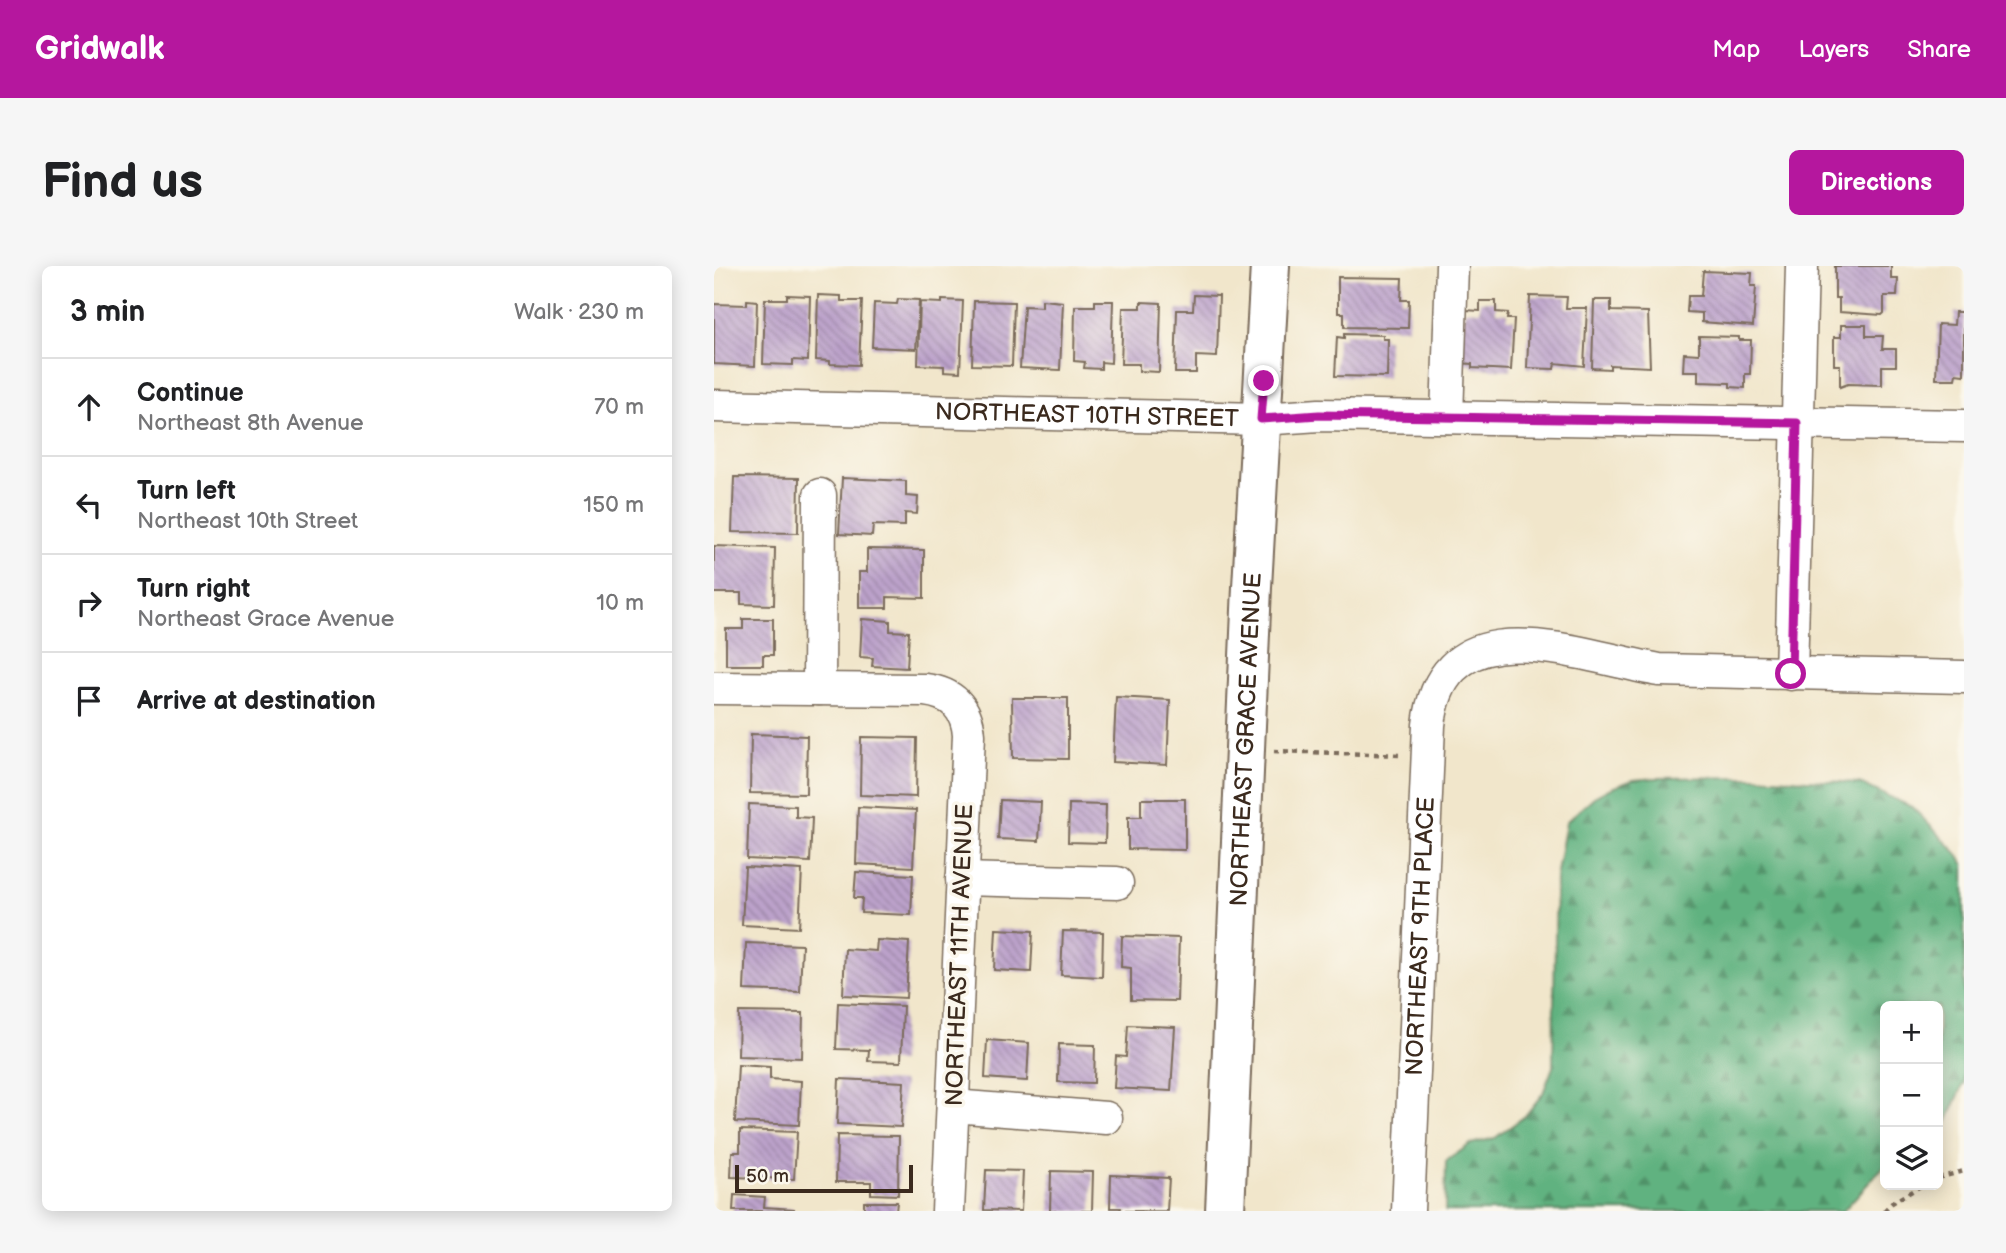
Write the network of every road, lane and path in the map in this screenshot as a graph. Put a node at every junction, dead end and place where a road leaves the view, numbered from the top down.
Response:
1 (1270, 266) edge
2 (1452, 266) edge
3 (1802, 266) edge
4 (714, 406) edge
5 (1447, 417) junction
6 (1261, 419) junction
7 (1797, 423) junction
8 (1964, 426) edge
9 (820, 495) dead end
10 (1791, 674) junction
11 (1964, 677) edge
12 (714, 688) edge
13 (819, 689) junction
14 (1245, 750) junction
15 (1428, 756) junction
16 (962, 879) junction
17 (1117, 883) dead end
18 (953, 1105) junction
19 (1106, 1118) dead end
20 (1964, 1171) edge
21 (1943, 1177) edge
22 (1914, 1190) edge
23 (948, 1211) edge
24 (1225, 1211) edge
25 (1408, 1211) edge
26 (1884, 1211) edge

1 - 6 main road, NORTHEAST GRACE AVENUE
2 - 5 street
3 - 7 street
4 - 6 street, NORTHEAST 10TH STREET
5 - 6 street, NORTHEAST 10TH STREET
5 - 7 street, NORTHEAST 10TH STREET
6 - 14 main road, NORTHEAST GRACE AVENUE
7 - 8 street, NORTHEAST 10TH STREET
7 - 10 street
9 - 13 street
10 - 11 street
10 - 15 street, NORTHEAST 9TH PLACE
12 - 13 street
13 - 16 street, NORTHEAST 11TH AVENUE
14 - 15 path
14 - 24 main road, NORTHEAST GRACE AVENUE
15 - 25 street, NORTHEAST 9TH PLACE
16 - 17 street
16 - 18 street, NORTHEAST 11TH AVENUE
18 - 19 street
18 - 23 street, NORTHEAST 11TH AVENUE
20 - 21 path
22 - 26 path

